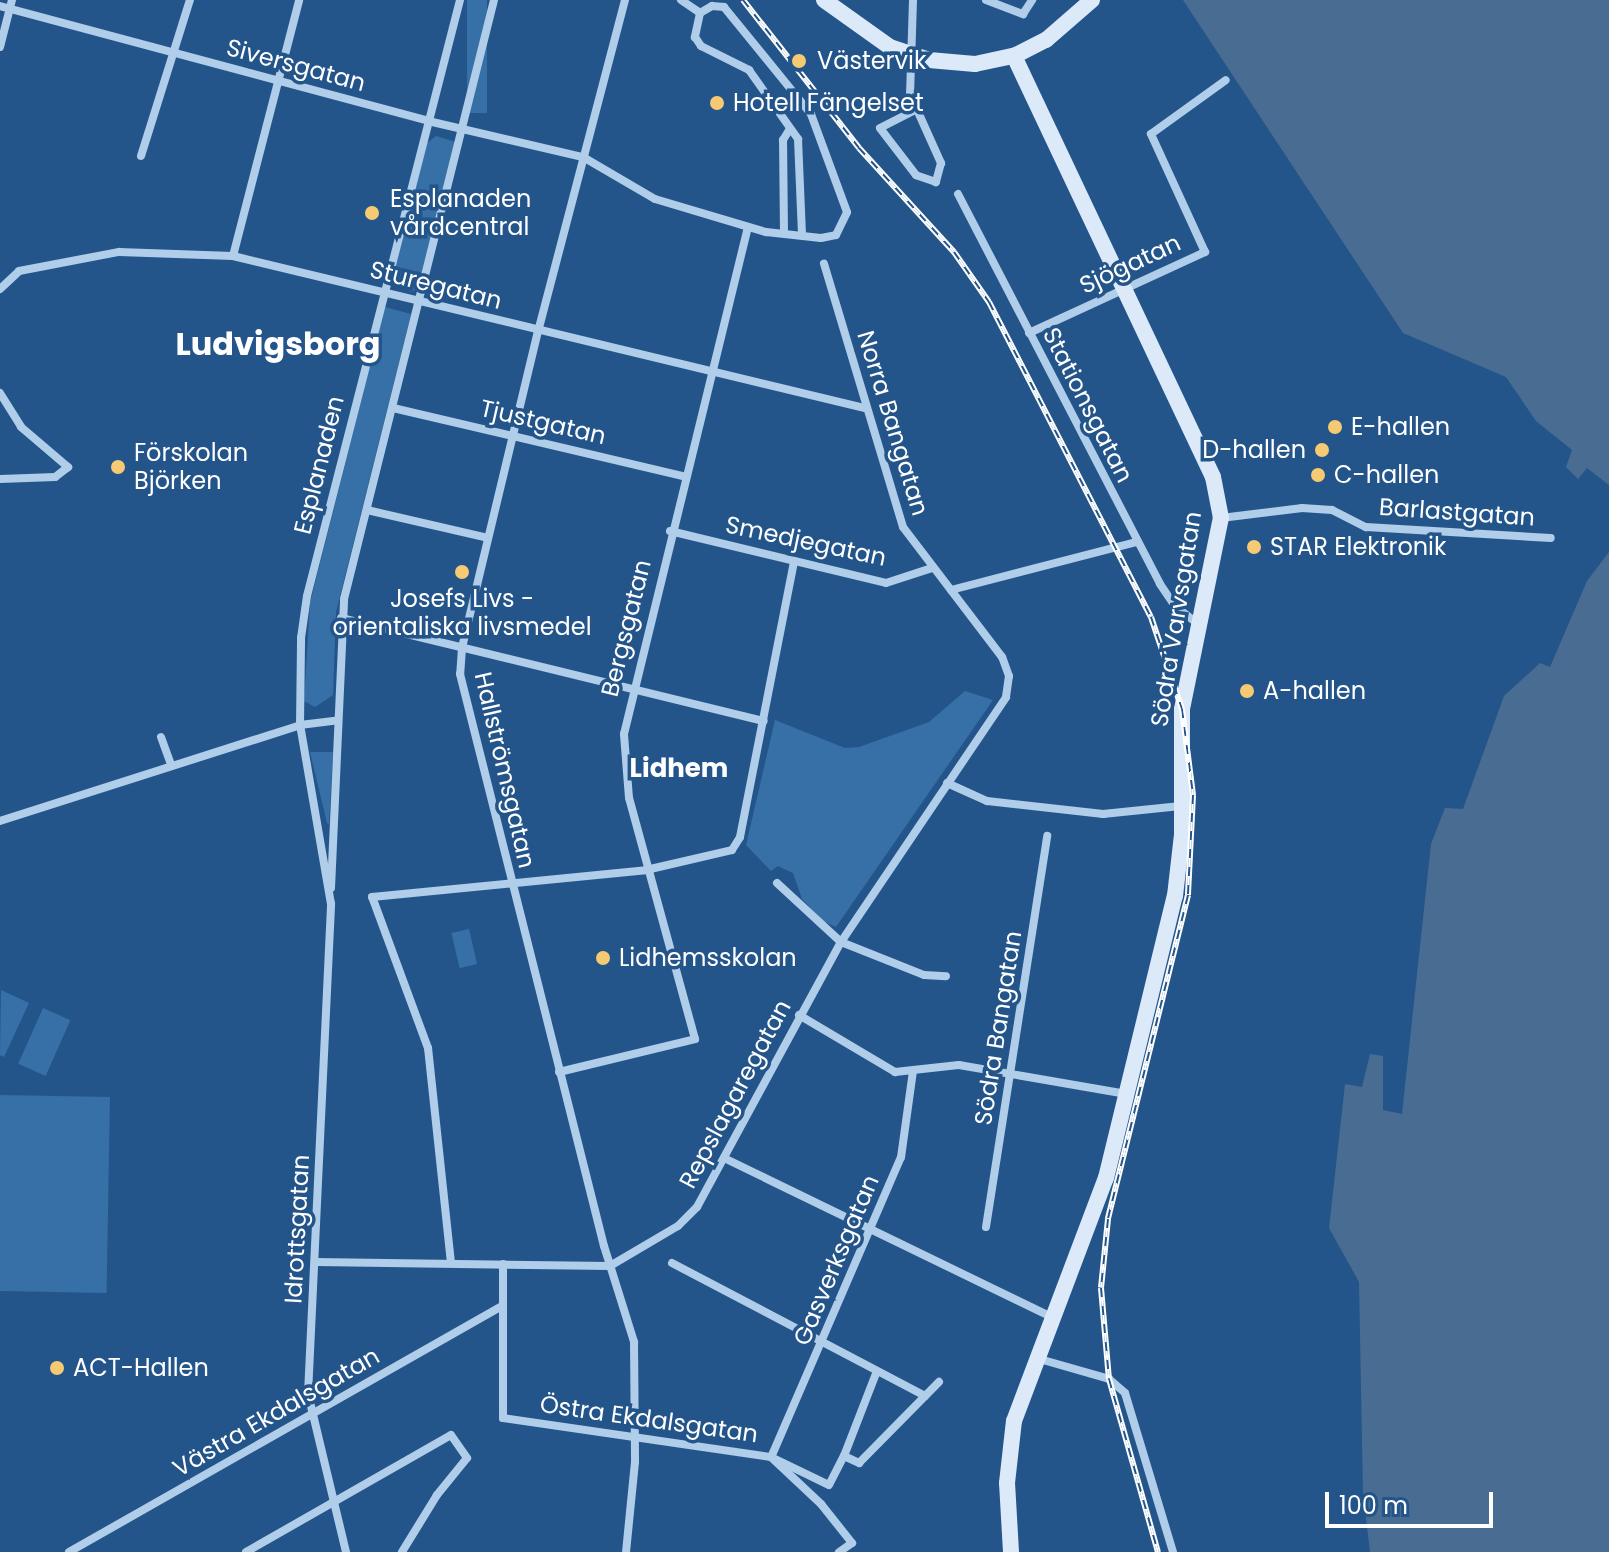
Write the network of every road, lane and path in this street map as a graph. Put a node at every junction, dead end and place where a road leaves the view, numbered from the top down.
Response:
1 (190, 0) edge
2 (299, 0) edge
3 (460, 0) edge
4 (494, 0) edge
5 (625, 0) edge
6 (681, 0) edge
7 (824, 0) edge
8 (913, 0) edge
9 (986, 0) edge
10 (1032, 0) edge
11 (1092, 0) edge
12 (7, 5) edge
13 (700, 13) junction
14 (0, 47) edge
15 (174, 53) junction
16 (909, 55) junction
17 (1014, 56) junction
18 (1226, 80) dead end
19 (277, 82) junction
20 (915, 110) junction
21 (428, 121) junction
22 (464, 129) junction
23 (790, 129) junction
24 (141, 156) dead end
25 (583, 157) junction
26 (958, 194) dead end
27 (748, 227) junction
28 (784, 233) junction
29 (802, 234) junction
30 (233, 256) junction
31 (824, 264) dead end
32 (1125, 288) junction
33 (0, 289) edge
34 (384, 293) junction
35 (420, 302) junction
36 (538, 331) junction
37 (1029, 333) junction
38 (710, 373) junction
39 (0, 393) edge
40 (393, 408) junction
41 (864, 408) junction
42 (514, 435) junction
43 (684, 476) junction
44 (0, 479) edge
45 (367, 510) junction
46 (1221, 518) junction
47 (670, 531) junction
48 (488, 538) junction
49 (1551, 538) dead end
50 (1136, 542) junction
51 (794, 561) junction
52 (932, 568) junction
53 (951, 590) junction
54 (341, 618) junction
55 (1198, 624) junction
56 (462, 648) junction
57 (631, 688) junction
58 (338, 720) junction
59 (764, 721) junction
60 (300, 725) junction
61 (161, 737) dead end
62 (171, 764) junction
63 (947, 783) junction
64 (1182, 806) junction
65 (0, 821) edge
66 (1047, 836) dead end
67 (646, 870) junction
68 (511, 881) junction
69 (777, 883) dead end
70 (331, 902) junction
71 (841, 942) junction
72 (946, 976) dead end
73 (799, 1015) junction
74 (913, 1071) junction
75 (559, 1072) junction
76 (1013, 1074) junction
77 (1127, 1095) junction
78 (724, 1158) junction
79 (986, 1227) dead end
80 (872, 1232) junction
81 (316, 1262) junction
82 (451, 1263) junction
83 (672, 1263) dead end
84 (503, 1264) junction
85 (610, 1266) junction
86 (503, 1305) junction
87 (1052, 1317) junction
88 (823, 1342) junction
89 (1036, 1357) junction
90 (877, 1371) junction
91 (939, 1382) dead end
92 (925, 1396) junction
93 (312, 1415) junction
94 (636, 1438) junction
95 (844, 1456) junction
96 (771, 1457) junction
97 (335, 1501) junction
98 (69, 1552) edge
99 (246, 1552) edge
100 (346, 1552) edge
101 (403, 1552) edge
102 (626, 1552) edge
103 (839, 1552) edge
104 (1011, 1552) edge
105 (1173, 1552) edge

1 - 15 street
2 - 19 street
3 - 21 street, Esplanaden
4 - 22 street
5 - 25 street, Hallströmsgatan
6 - 13 street
7 - 16 street
8 - 16 street
9 - 10 street
11 - 17 street
12 - 14 street
12 - 15 street, Siversgatan
13 - 23 street
13 - 29 street, Siversgatan
15 - 19 street, Siversgatan
15 - 24 street
16 - 17 street
16 - 20 street
17 - 32 street, Södra Varvsgatan
18 - 32 street, Sjögatan
19 - 21 street, Siversgatan
19 - 30 street
20 - 20 street
21 - 22 street, Siversgatan
21 - 34 street, Esplanaden
22 - 25 street, Siversgatan
22 - 35 street
23 - 28 street
23 - 29 street
25 - 27 street, Siversgatan
25 - 36 street, Hallströmsgatan
26 - 37 street, Stationsgatan
27 - 28 street, Siversgatan
27 - 38 street, Bergsgatan
28 - 29 street, Siversgatan
30 - 33 street, Sturegatan
30 - 34 street, Sturegatan
31 - 41 street, Norra Bangatan
32 - 37 street, Sjögatan
32 - 46 street, Södra Varvsgatan
34 - 35 street, Sturegatan
34 - 60 street, Esplanaden
35 - 36 street, Sturegatan
35 - 40 street
36 - 38 street, Sturegatan
36 - 42 street, Hallströmsgatan
37 - 50 street, Stationsgatan
38 - 41 street, Sturegatan
38 - 43 street, Bergsgatan
39 - 44 street
40 - 42 street, Tjustgatan
40 - 45 street
41 - 52 street, Norra Bangatan
42 - 43 street, Tjustgatan
42 - 48 street, Hallströmsgatan
43 - 47 street, Bergsgatan
45 - 48 street
45 - 54 street
46 - 49 street, Barlastgatan
46 - 55 street, Södra Varvsgatan
47 - 51 street, Smedjegatan
47 - 57 street, Bergsgatan
48 - 56 street, Hallströmsgatan
50 - 53 street
50 - 55 street, Stationsgatan
51 - 52 street, Smedjegatan
51 - 59 street
52 - 53 street, Norra Bangatan
53 - 63 street, Norra Bangatan
54 - 56 street
54 - 58 street
55 - 64 street, Södra Varvsgatan
56 - 57 street
56 - 68 street, Hallströmsgatan
57 - 59 street
57 - 67 street, Bergsgatan
58 - 60 street
58 - 70 street
59 - 67 street
60 - 62 street
60 - 70 street, Esplanaden
61 - 62 street
62 - 65 street
63 - 64 street
63 - 71 street, Repslagaregatan
64 - 77 street, Södra Varvsgatan
66 - 76 street, Södra Bangatan
67 - 68 street
67 - 75 street, Bergsgatan
68 - 75 street, Hallströmsgatan
68 - 82 street
69 - 71 street
70 - 81 street, Idrottsgatan
71 - 72 street
71 - 73 street, Repslagaregatan
73 - 74 street
73 - 78 street, Repslagaregatan
74 - 76 street
74 - 80 street, Gasverksgatan
75 - 85 street, Hallströmsgatan
76 - 77 street
76 - 79 street, Södra Bangatan
77 - 87 street, Södra Varvsgatan
78 - 80 street
78 - 85 street, Repslagaregatan
80 - 87 street
80 - 88 street, Gasverksgatan
81 - 82 street
81 - 93 street, Idrottsgatan
82 - 84 street
83 - 88 street
84 - 85 street
84 - 86 street
85 - 94 street, Hallströmsgatan
86 - 93 street, Västra Ekdalsgatan
86 - 94 street, Östra Ekdalsgatan
87 - 89 street, Södra Varvsgatan
88 - 90 street
88 - 96 street, Gasverksgatan
89 - 104 street, Södra Varvsgatan
89 - 105 street
90 - 92 street
90 - 95 street
91 - 92 street
92 - 95 street
93 - 97 street, Idrottsgatan
93 - 98 street, Västra Ekdalsgatan
94 - 96 street, Östra Ekdalsgatan
94 - 102 street, Hallströmsgatan
95 - 96 street
96 - 103 street, Östra Ekdalsgatan
97 - 99 street
97 - 100 street, Idrottsgatan
97 - 101 street

